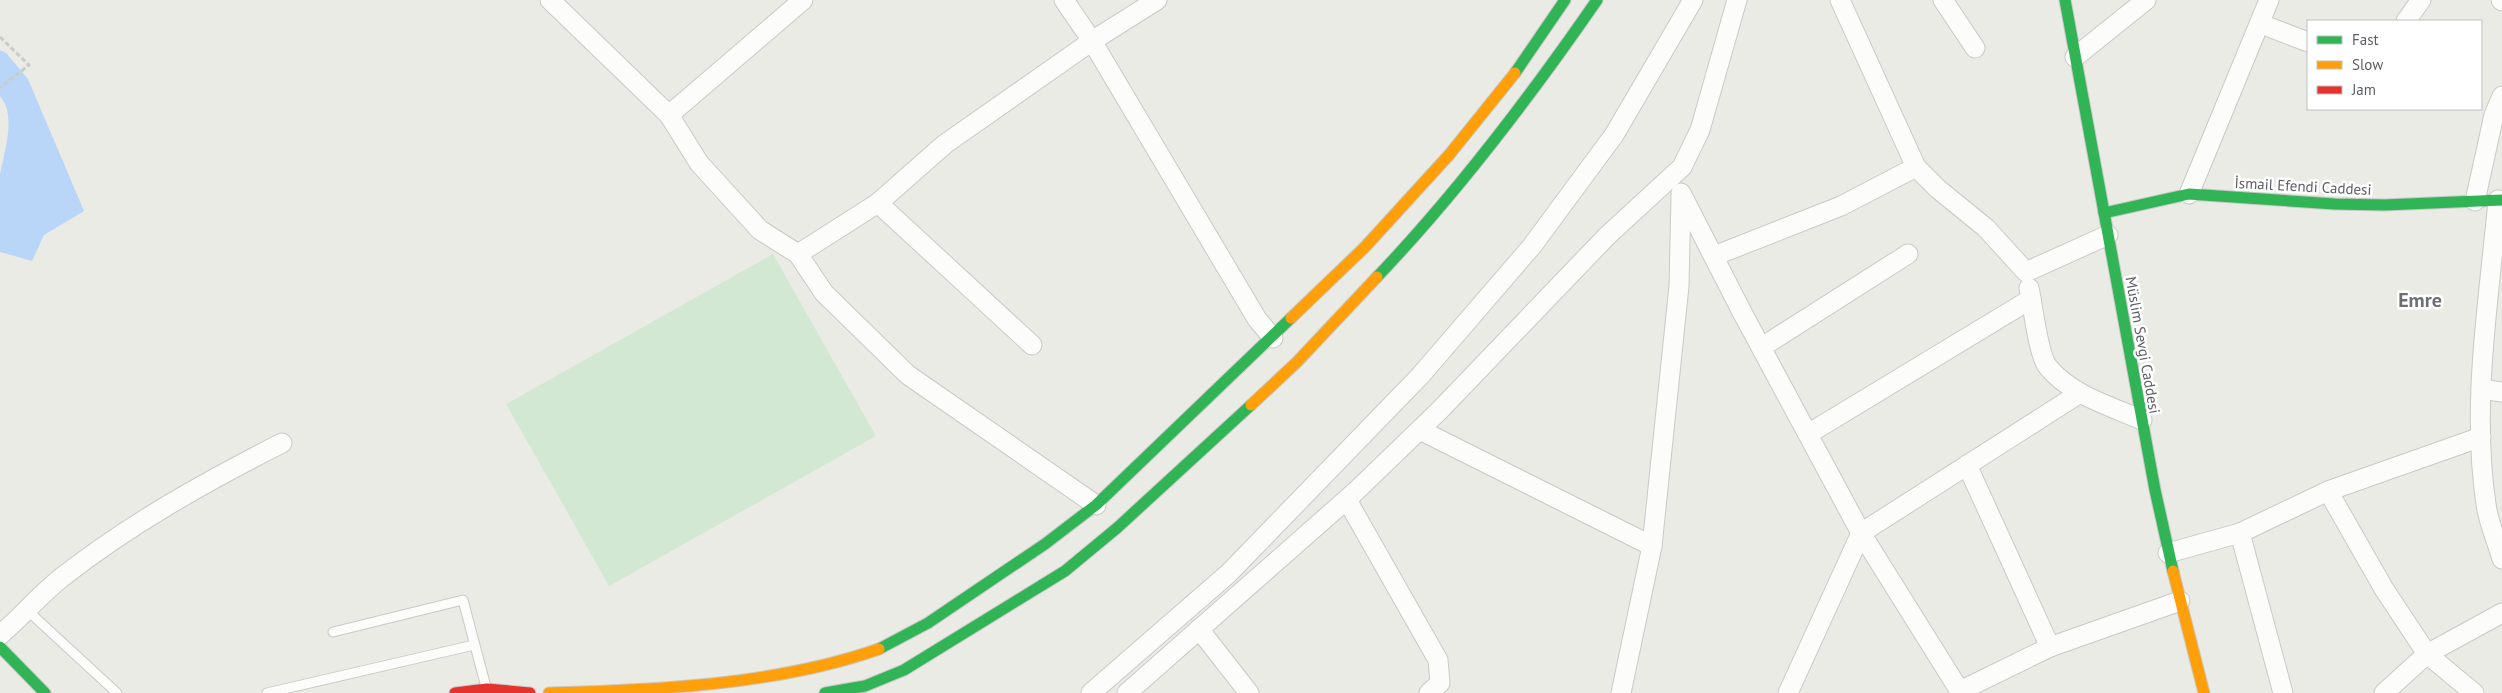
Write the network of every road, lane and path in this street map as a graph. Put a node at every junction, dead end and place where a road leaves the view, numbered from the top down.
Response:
1 (550, 0) edge
2 (803, 0) edge
3 (1064, 0) edge
4 (1157, 0) edge
5 (1565, 0) edge
6 (1597, 0) edge
7 (1692, 0) edge
8 (1737, 0) edge
9 (1840, 0) edge
10 (1943, 0) edge
11 (2065, 0) edge
12 (2146, 0) edge
13 (2269, 0) edge
14 (2421, 0) edge
15 (2407, 20) edge
16 (2261, 24) junction
17 (0, 37) edge
18 (1092, 41) junction
19 (2307, 42) edge
20 (1974, 48) dead end
21 (2075, 57) junction
22 (0, 88) edge
23 (2502, 96) edge
24 (2486, 112) edge
25 (669, 115) junction
26 (1682, 167) junction
27 (1916, 167) junction
28 (1682, 193) junction
29 (2189, 194) junction
30 (2500, 200) edge
31 (2475, 201) junction
32 (878, 203) junction
33 (2104, 212) junction
34 (2108, 235) junction
35 (798, 254) junction
36 (1908, 254) dead end
37 (1714, 256) junction
38 (2026, 272) junction
39 (2031, 299) junction
40 (1273, 338) junction
41 (1032, 345) dead end
42 (1762, 347) junction
43 (2481, 389) junction
44 (2502, 392) edge
45 (2080, 393) junction
46 (2142, 420) junction
47 (1420, 430) junction
48 (1808, 434) junction
49 (2481, 437) junction
50 (282, 443) dead end
51 (1967, 465) junction
52 (2328, 492) junction
53 (1346, 500) junction
54 (1096, 505) junction
55 (1117, 528) junction
56 (1861, 533) junction
57 (2240, 533) junction
58 (1652, 546) junction
59 (2168, 553) junction
60 (2502, 559) edge
61 (2180, 601) junction
62 (28, 611) junction
63 (2502, 613) edge
64 (1199, 629) junction
65 (333, 632) dead end
66 (0, 635) edge
67 (474, 645) junction
68 (0, 647) edge
69 (2050, 647) junction
70 (2427, 654) junction
71 (1438, 690) edge
72 (488, 691) edge
73 (1961, 692) edge
74 (45, 693) edge
75 (117, 693) edge
76 (267, 693) edge
77 (455, 693) edge
78 (530, 693) edge
79 (549, 693) edge
80 (825, 693) edge
81 (1091, 693) edge
82 (1127, 693) edge
83 (1249, 693) edge
84 (1621, 693) edge
85 (1788, 693) edge
86 (2204, 693) edge
87 (2283, 693) edge
88 (2384, 693) edge
89 (2474, 693) edge

1 - 25 street
2 - 25 street
3 - 18 street
4 - 18 street
5 - 40 street
6 - 55 street
7 - 81 street
8 - 26 street
9 - 27 street
10 - 20 street
11 - 21 street, Müslim Sevgi Caddesi
12 - 21 street
13 - 16 street
14 - 15 street
16 - 19 street
16 - 29 street
17 - 22 path
18 - 32 street
18 - 40 street
21 - 33 street, Müslim Sevgi Caddesi
23 - 24 street
24 - 31 street
25 - 35 street
26 - 28 street
26 - 47 street
27 - 37 street
27 - 38 street
28 - 37 street
28 - 58 street
29 - 31 street, İsmail Efendi Caddesi
29 - 33 street, İsmail Efendi Caddesi
30 - 31 street, İsmail Efendi Caddesi
30 - 43 street
32 - 35 street
32 - 41 street
33 - 34 street, Müslim Sevgi Caddesi
34 - 38 street
34 - 46 street, Müslim Sevgi Caddesi
35 - 54 street
36 - 42 street
37 - 42 street
38 - 39 street
39 - 45 street
39 - 48 street
40 - 54 street
42 - 48 street
43 - 44 street
43 - 49 street
45 - 46 street
45 - 51 street
46 - 59 street, Müslim Sevgi Caddesi
47 - 53 street
47 - 58 street
48 - 56 street
49 - 52 street
49 - 60 street
50 - 62 street
51 - 56 street
51 - 69 street
52 - 57 street
52 - 70 street
53 - 64 street
53 - 71 street
54 - 55 street
54 - 79 street
55 - 80 street
56 - 73 street
56 - 85 street
57 - 59 street
57 - 87 street
58 - 84 street
59 - 61 street, Müslim Sevgi Caddesi
61 - 69 street
61 - 86 street, Müslim Sevgi Caddesi
62 - 66 street
62 - 75 lane
63 - 70 street
64 - 82 street
64 - 83 street
65 - 67 lane
67 - 72 lane
67 - 76 lane
68 - 74 street
69 - 73 street
70 - 88 street
70 - 89 street
72 - 77 street
72 - 78 street

